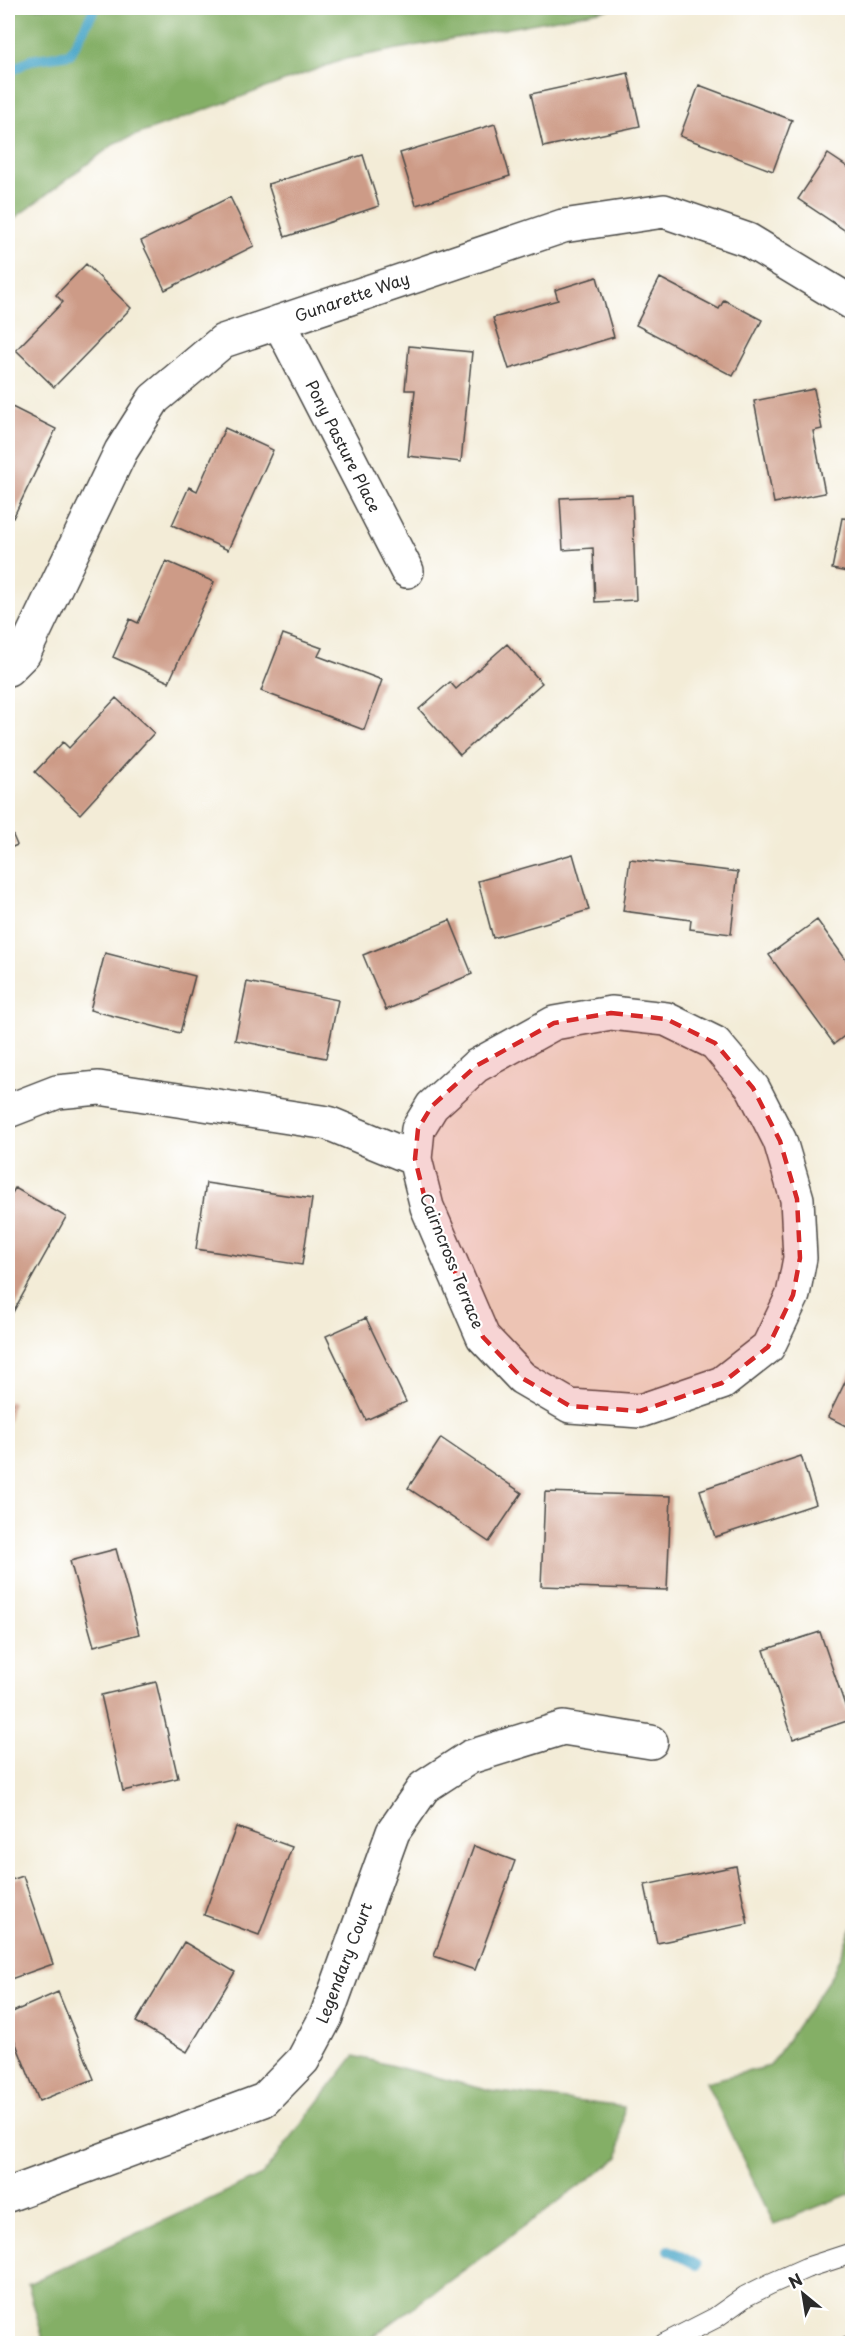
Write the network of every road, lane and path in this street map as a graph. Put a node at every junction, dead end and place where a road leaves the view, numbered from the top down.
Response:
1 (852, 303) edge
2 (279, 322) junction
3 (407, 571) dead end
4 (8, 669) edge
5 (8, 1111) edge
6 (415, 1159) junction
7 (651, 1742) dead end
8 (8, 2195) edge
9 (852, 2253) edge
10 (664, 2343) edge

1 - 2 street, Gunarette Way
2 - 3 street, Pony Pasture Place
2 - 4 street, Gunarette Way
5 - 6 street
6 - 6 street, Cairncross Terrace
7 - 8 street, Legendary Court
9 - 10 lane

